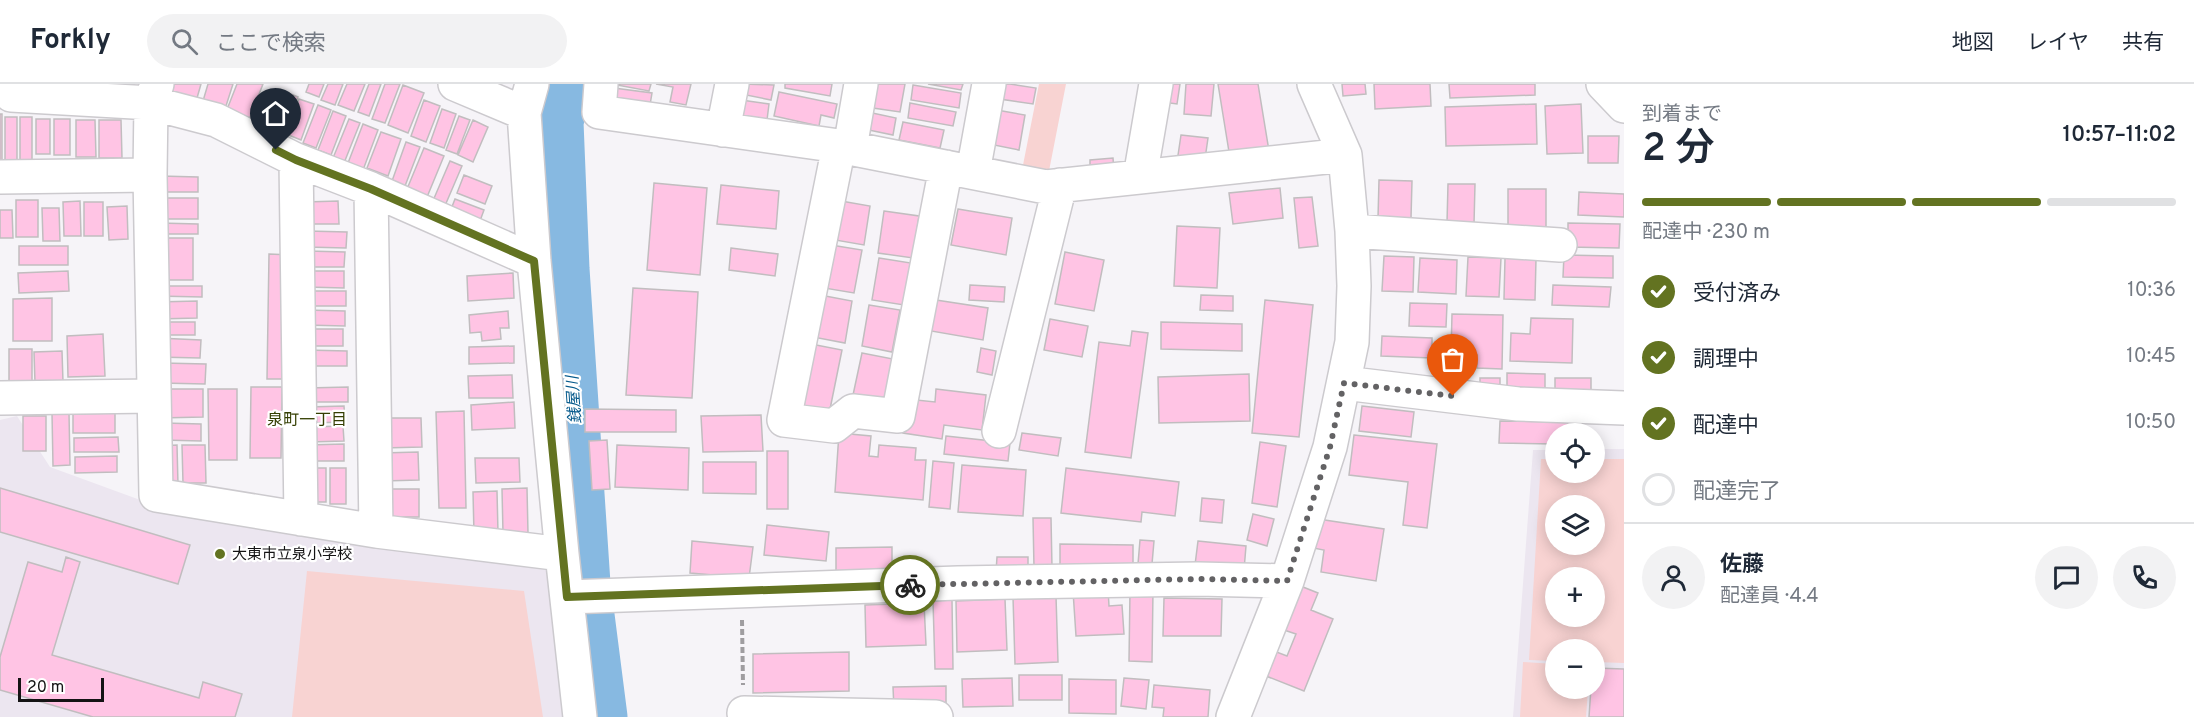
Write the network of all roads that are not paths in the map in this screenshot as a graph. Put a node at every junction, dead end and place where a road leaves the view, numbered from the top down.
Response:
1 (10, 84) edge
2 (455, 84) edge
3 (601, 84) edge
4 (732, 84) edge
5 (861, 84) edge
6 (989, 84) edge
7 (1156, 84) edge
8 (1314, 84) edge
9 (1603, 84) edge
10 (154, 93) edge
11 (528, 98) edge
12 (1624, 106) edge
13 (723, 130) junction
14 (845, 147) junction
15 (1345, 155) junction
16 (296, 160) junction
17 (959, 169) junction
18 (150, 175) junction
19 (0, 177) edge
20 (1140, 177) junction
21 (1060, 185) junction
22 (371, 189) junction
23 (1352, 231) junction
24 (1560, 245) dead end
25 (534, 261) junction
26 (1344, 383) junction
27 (153, 396) junction
28 (0, 398) edge
29 (1624, 408) edge
30 (999, 431) dead end
31 (301, 519) junction
32 (376, 531) junction
33 (562, 554) junction
34 (1287, 581) junction
35 (567, 597) junction
36 (744, 712) road end
37 (580, 717) edge
38 (936, 717) edge
39 (1233, 717) edge

1 - 10 street
2 - 11 street
3 - 13 street
4 - 13 street
5 - 14 street
6 - 17 street
7 - 20 street
8 - 15 street
9 - 12 street
10 - 16 street
10 - 18 street
11 - 25 street
13 - 14 street
14 - 17 street
14 - 17 street
15 - 20 street
15 - 23 street
16 - 22 street
16 - 31 street
17 - 21 street
18 - 19 street
18 - 27 street
20 - 21 street
21 - 30 street
22 - 25 street
22 - 32 street
23 - 24 street
23 - 26 street
25 - 33 street
26 - 29 street
26 - 34 street
27 - 28 street
27 - 31 street
31 - 32 street
32 - 33 street
33 - 35 street
34 - 35 street
34 - 39 street
35 - 37 street
36 - 38 street

